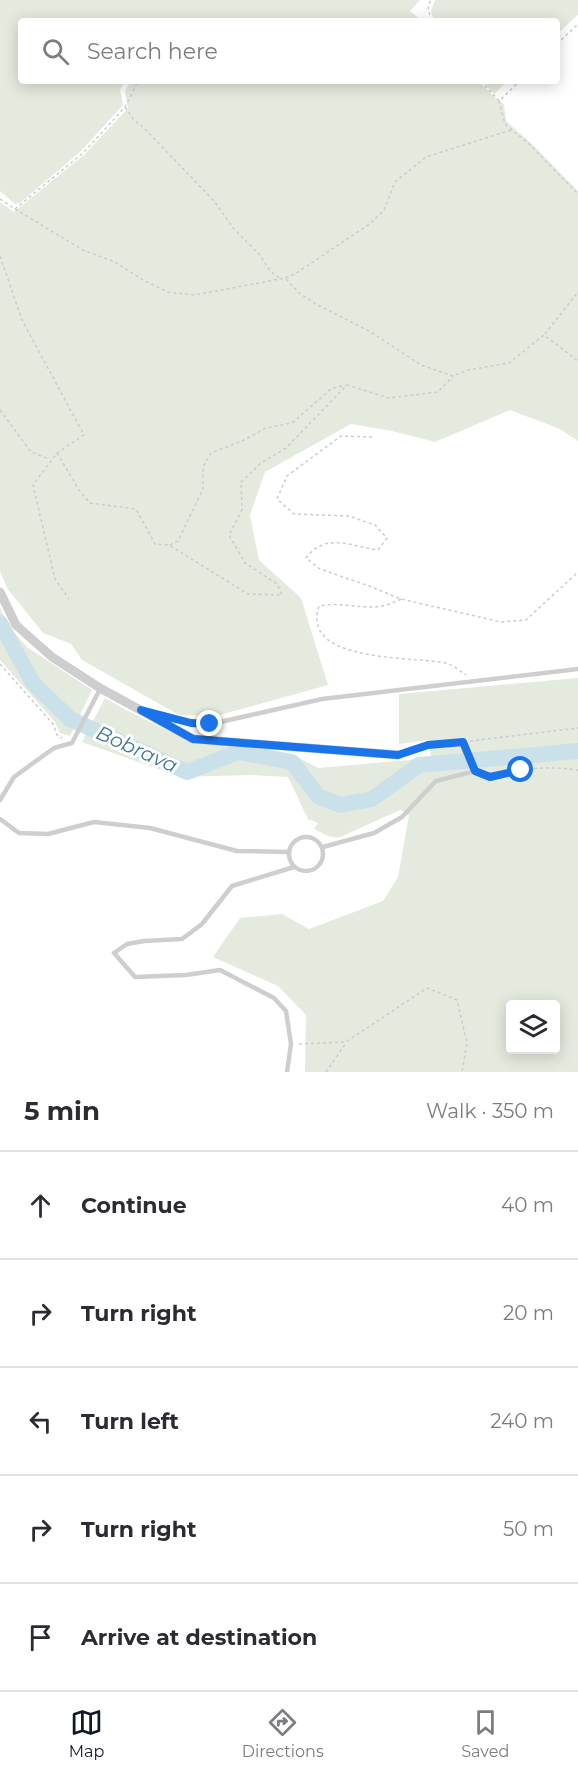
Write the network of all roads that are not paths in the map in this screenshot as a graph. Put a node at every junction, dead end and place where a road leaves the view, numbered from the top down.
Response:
1 (0, 592) edge
2 (578, 669) edge
3 (100, 687) junction
4 (141, 710) junction
5 (398, 755) joint
6 (0, 800) edge
7 (0, 819) edge
8 (322, 847) junction
9 (289, 852) junction
10 (294, 867) junction
11 (287, 1072) edge

1 - 3 street
2 - 4 lane
3 - 4 street
3 - 6 lane
4 - 5 street
5 - 8 lane
7 - 9 lane
8 - 9 lane
8 - 10 lane
9 - 10 lane
10 - 11 lane

